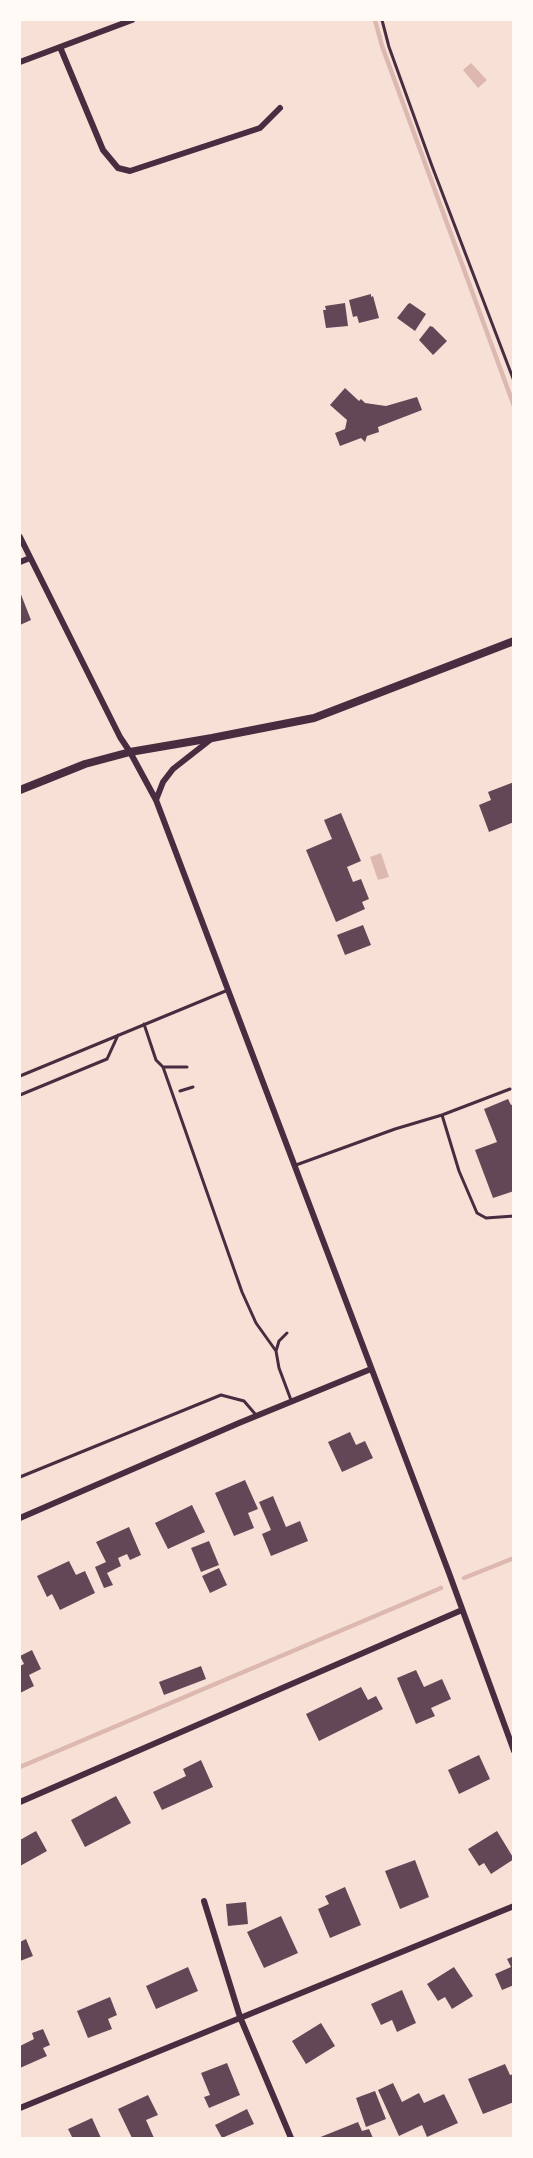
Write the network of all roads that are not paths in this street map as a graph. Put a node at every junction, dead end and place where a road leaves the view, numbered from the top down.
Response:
1 (132, 20) edge
2 (60, 47) junction
3 (20, 62) edge
4 (280, 108) dead end
5 (20, 537) edge
6 (30, 558) junction
7 (20, 562) edge
8 (513, 641) edge
9 (212, 738) junction
10 (130, 752) junction
11 (20, 790) edge
12 (156, 800) junction
13 (228, 990) junction
14 (144, 1024) junction
15 (118, 1035) junction
16 (163, 1067) junction
17 (187, 1068) dead end
18 (20, 1076) edge
19 (510, 1089) dead end
20 (20, 1095) edge
21 (442, 1115) junction
22 (294, 1166) junction
23 (513, 1216) edge
24 (287, 1333) dead end
25 (276, 1351) junction
26 (371, 1369) junction
27 (291, 1402) junction
28 (257, 1416) junction
29 (20, 1477) edge
30 (20, 1518) edge
31 (462, 1610) junction
32 (513, 1751) edge
33 (20, 1802) edge
34 (204, 1900) dead end
35 (513, 1906) edge
36 (240, 2017) junction
37 (20, 2108) edge
38 (291, 2139) edge

1 - 2 street
2 - 3 street
2 - 4 street
5 - 6 street
6 - 7 street
6 - 10 street
8 - 9 street
9 - 10 street
9 - 12 street
10 - 11 street
10 - 12 street
12 - 13 street
13 - 14 lane
13 - 22 street
14 - 15 lane
14 - 16 lane
15 - 18 lane
15 - 20 lane
16 - 17 lane
16 - 25 lane
19 - 21 lane
21 - 22 lane
21 - 23 lane
22 - 26 street
24 - 25 lane
25 - 27 lane
26 - 27 street
26 - 31 street
27 - 28 street
28 - 29 lane
28 - 30 street
31 - 32 street
31 - 33 street
34 - 36 street
35 - 36 street
36 - 37 street
36 - 38 street

